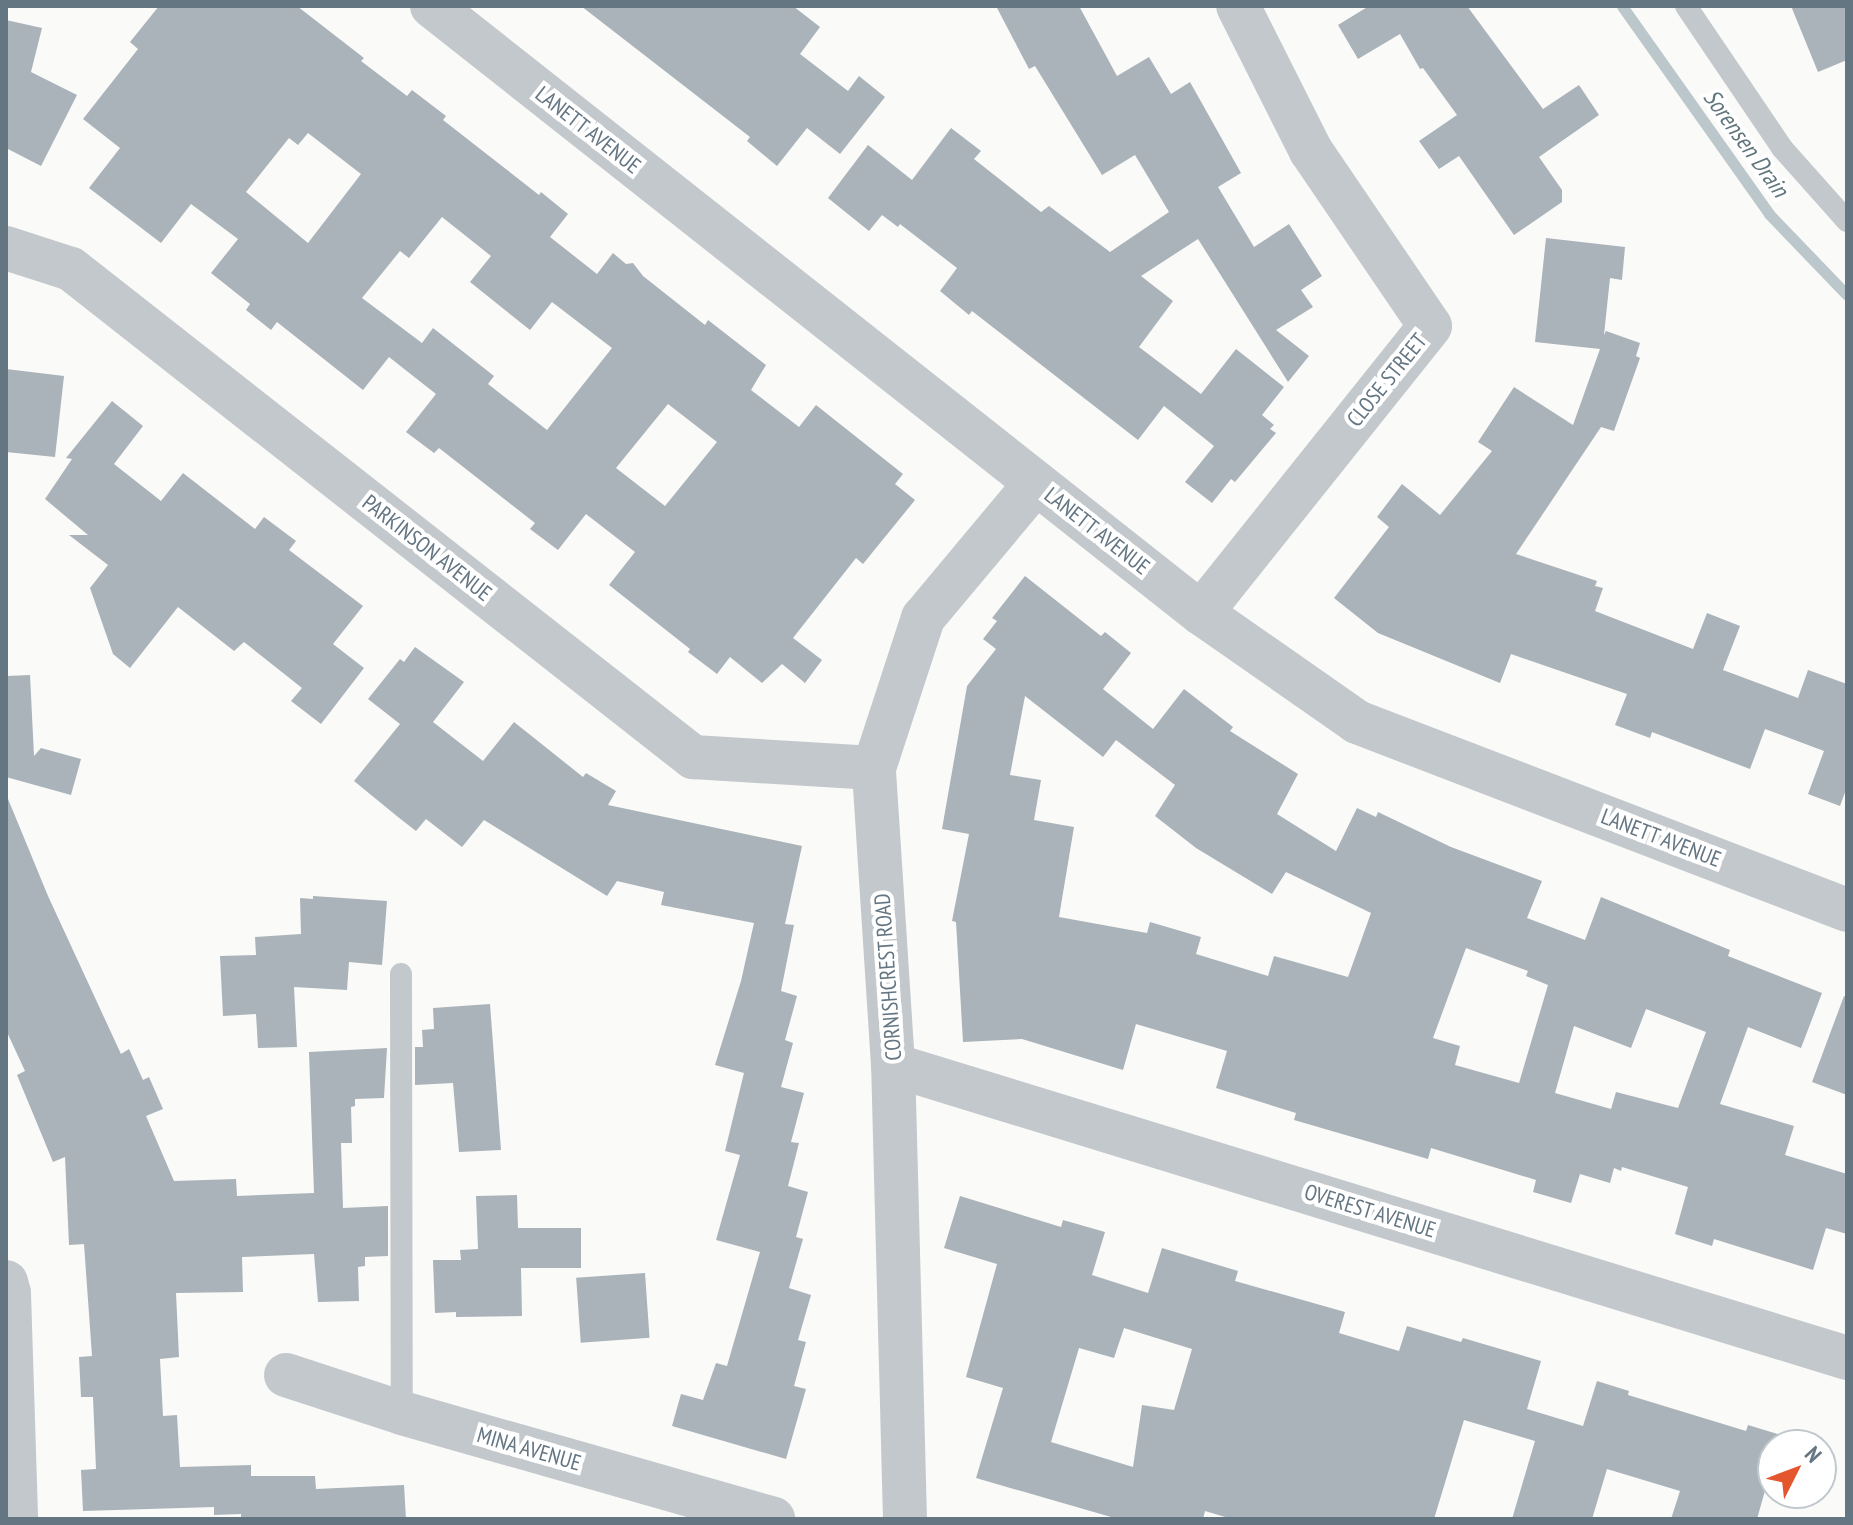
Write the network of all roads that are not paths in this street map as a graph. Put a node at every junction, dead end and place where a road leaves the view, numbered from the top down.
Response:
1 (432, 6) edge
2 (1238, 6) edge
3 (1686, 6) edge
4 (1847, 221) edge
5 (6, 248) edge
6 (1036, 483) junction
7 (1201, 613) junction
8 (874, 768) junction
9 (1847, 910) edge
10 (401, 974) dead end
11 (893, 1065) junction
12 (6, 1282) edge
13 (1847, 1358) edge
14 (286, 1375) dead end
15 (402, 1413) junction
16 (16, 1519) edge
17 (773, 1519) edge
18 (905, 1519) edge

1 - 6 street, LANETT AVENUE
2 - 7 street, CLOSE STREET
3 - 4 lane
5 - 8 street, PARKINSON AVENUE
6 - 7 street, LANETT AVENUE
6 - 8 street, CORNISHCREST ROAD
7 - 9 street, LANETT AVENUE
8 - 11 street, CORNISHCREST ROAD
10 - 15 lane
11 - 13 street, OVEREST AVENUE
11 - 18 street, CORNISHCREST ROAD
12 - 16 street
14 - 15 street, MINA AVENUE
15 - 17 street, MINA AVENUE

